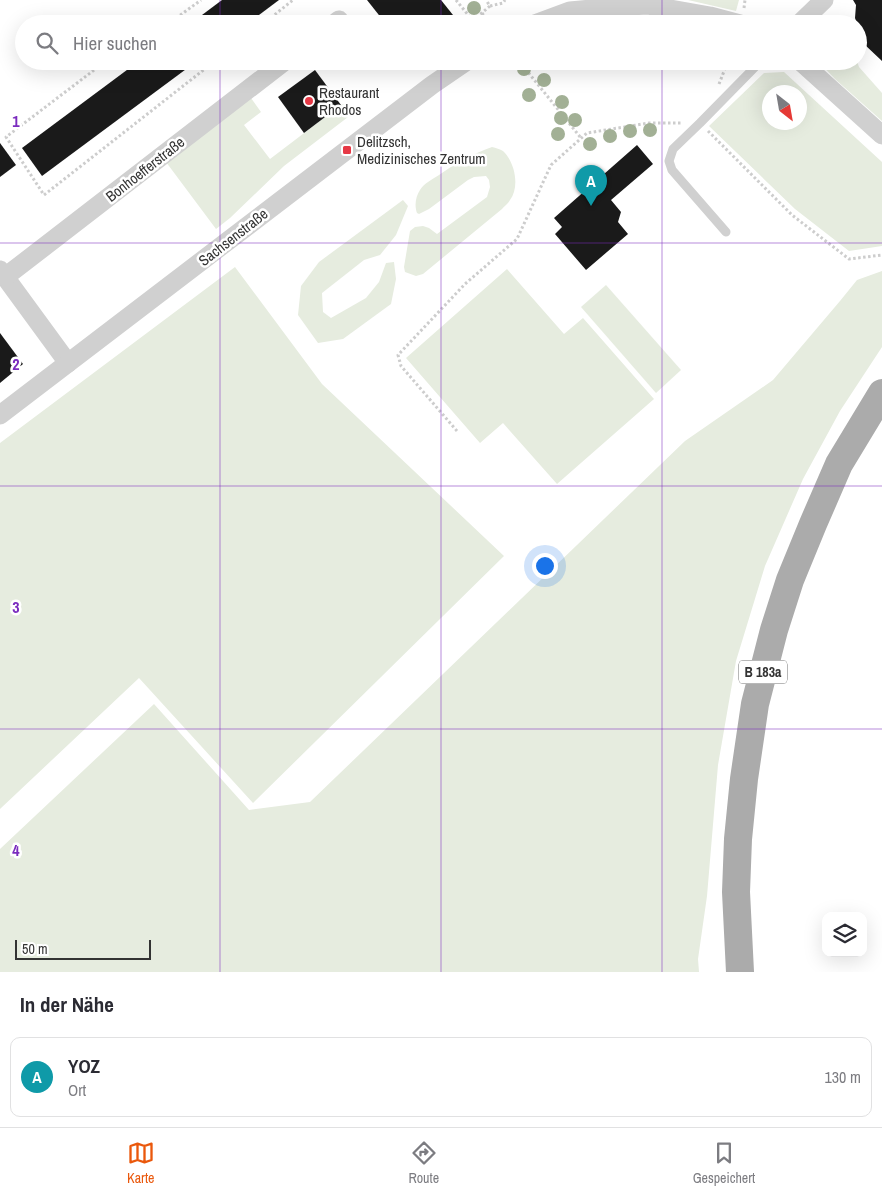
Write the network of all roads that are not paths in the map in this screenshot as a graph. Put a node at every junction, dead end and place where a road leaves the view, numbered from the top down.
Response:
1 (824, 0) edge
2 (647, 3) edge
3 (559, 15) edge
4 (705, 15) edge
5 (808, 15) edge
6 (273, 70) edge
7 (454, 70) edge
8 (752, 70) edge
9 (810, 70) edge
10 (882, 135) edge
11 (726, 232) dead end
12 (3, 273) edge
13 (68, 363) junction
14 (882, 393) edge
15 (0, 415) edge
16 (740, 972) edge

1 - 5 street
2 - 3 street
2 - 4 street
6 - 12 street, Bonhoefferstraße
7 - 13 street, Sachsenstraße
8 - 11 lane
9 - 10 street
12 - 13 street
13 - 15 street, Sachsenstraße
14 - 16 main road, B 183a

